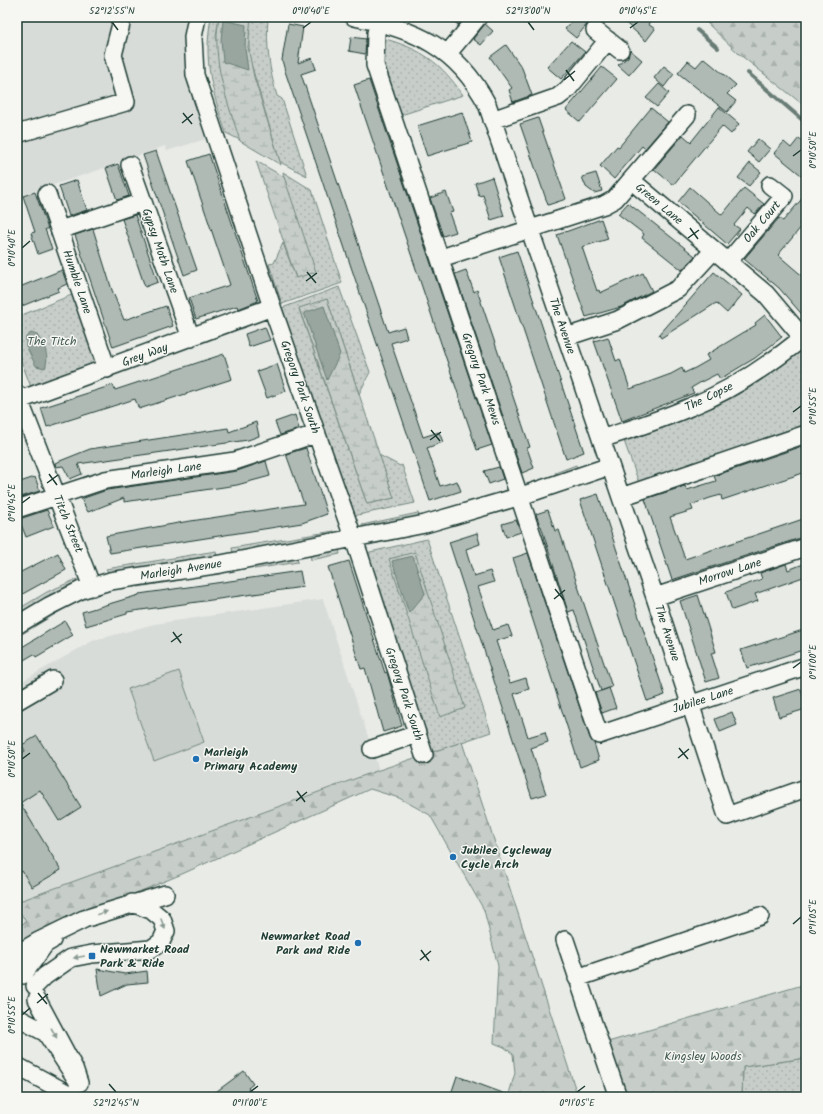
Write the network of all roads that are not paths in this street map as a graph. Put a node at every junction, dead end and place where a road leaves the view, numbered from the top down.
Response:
1 (119, 17) edge
2 (197, 17) edge
3 (354, 17) edge
4 (478, 17) edge
5 (377, 20) edge
6 (608, 40) dead end
7 (448, 53) junction
8 (687, 116) dead end
9 (492, 120) junction
10 (17, 134) edge
11 (130, 164) dead end
12 (631, 180) junction
13 (770, 185) dead end
14 (47, 194) dead end
15 (142, 202) junction
16 (529, 228) junction
17 (60, 230) junction
18 (714, 250) junction
19 (441, 258) junction
20 (728, 262) junction
21 (272, 307) junction
22 (566, 337) junction
23 (805, 337) edge
24 (191, 338) junction
25 (108, 369) junction
26 (18, 398) edge
27 (315, 434) junction
28 (806, 434) edge
29 (601, 439) junction
30 (610, 466) junction
31 (57, 496) junction
32 (521, 496) junction
33 (620, 497) junction
34 (17, 509) edge
35 (353, 539) junction
36 (806, 547) edge
37 (92, 587) junction
38 (655, 597) junction
39 (17, 625) edge
40 (806, 666) edge
41 (53, 680) dead end
42 (17, 701) edge
43 (691, 704) junction
44 (418, 734) junction
45 (600, 735) joint
46 (372, 749) dead end
47 (424, 755) dead end
48 (806, 788) edge
49 (165, 894) dead end
50 (132, 903) junction
51 (760, 916) dead end
52 (82, 927) dead end
53 (565, 940) dead end
54 (17, 954) edge
55 (578, 978) junction
56 (28, 983) edge
57 (19, 1019) edge
58 (17, 1066) edge
59 (81, 1094) edge
60 (618, 1097) edge

1 - 10 street
2 - 21 street, Gregory Park South
3 - 5 street, The Avenue
4 - 7 street
5 - 7 street, The Avenue
5 - 19 street, Gregory Park Mews
6 - 9 street
7 - 9 street, The Avenue
8 - 12 street
9 - 16 street, The Avenue
11 - 15 street, Gypsy Moth Lane
12 - 16 street, Green Lane
12 - 18 street, Green Lane
13 - 20 street, Oak Court
14 - 17 street, Humble Lane
15 - 17 street
15 - 24 street, Gypsy Moth Lane
16 - 19 street, Green Lane
16 - 22 street, The Avenue
17 - 25 street, Humble Lane
18 - 20 street, Green Lane
18 - 22 street
19 - 32 street, Gregory Park Mews
20 - 23 street, Green Lane
21 - 24 street, Grey Way
21 - 27 street, Gregory Park South
22 - 29 street, The Avenue
23 - 29 street, The Copse
24 - 25 street, Grey Way
25 - 26 street, Grey Way
26 - 31 street, Titch Street
27 - 31 street, Marleigh Lane
27 - 35 street, Gregory Park South
28 - 33 street
29 - 30 street, The Avenue
30 - 32 street, Marleigh Avenue
30 - 33 street, The Avenue
31 - 34 street, Marleigh Lane
31 - 37 street, Titch Street
32 - 35 street, Marleigh Avenue
32 - 45 street, Gregory Park Mews
33 - 38 street, The Avenue
35 - 37 street, Marleigh Avenue
35 - 44 street, Gregory Park South
36 - 38 street, Morrow Lane
37 - 39 street, Marleigh Avenue
38 - 43 street, The Avenue
40 - 43 street, Jubilee Lane
41 - 42 street
43 - 45 street, Jubilee Lane
43 - 48 street, The Avenue
44 - 46 street
44 - 47 street, Gregory Park South
49 - 50 street
54 -> 50 street
50 -> 56 street
51 - 55 street
52 - 56 street
53 - 55 street
55 - 60 street
56 - 57 street
56 -> 59 street
57 - 59 street
58 - 59 street

